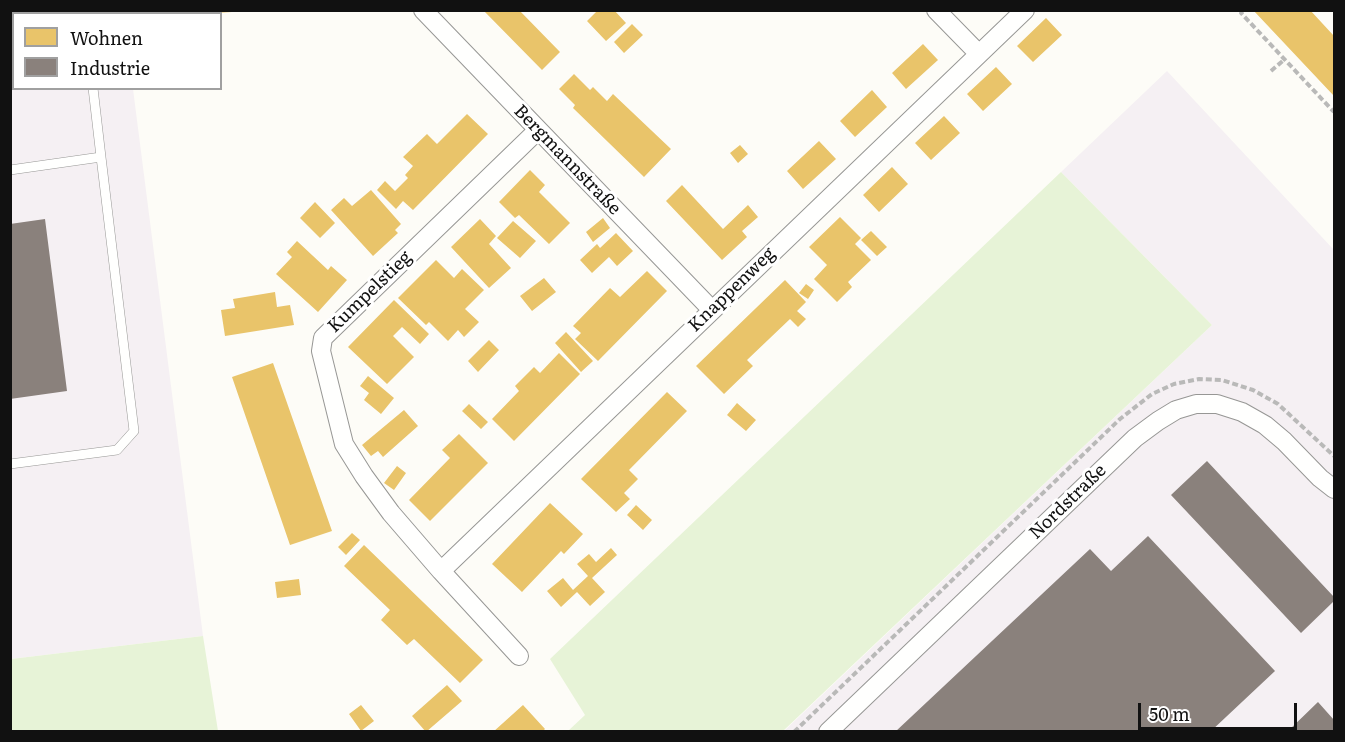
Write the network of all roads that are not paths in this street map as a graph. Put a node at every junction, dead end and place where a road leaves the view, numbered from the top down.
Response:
1 (423, 10) edge
2 (936, 10) edge
3 (1025, 10) edge
4 (979, 54) junction
5 (93, 90) edge
6 (538, 129) junction
7 (101, 157) junction
8 (10, 170) edge
9 (711, 309) junction
10 (10, 464) edge
11 (1335, 489) edge
12 (441, 571) junction
13 (519, 656) dead end
14 (828, 732) edge

1 - 6 street, Bergmannstraße
2 - 4 street
3 - 4 street, Knappenweg
4 - 9 street, Knappenweg
5 - 7 lane
6 - 9 street, Bergmannstraße
6 - 12 street, Kumpelstieg
7 - 8 lane
7 - 10 lane
9 - 12 street, Knappenweg
11 - 14 street, Nordstraße
12 - 13 street, Kumpelstieg

